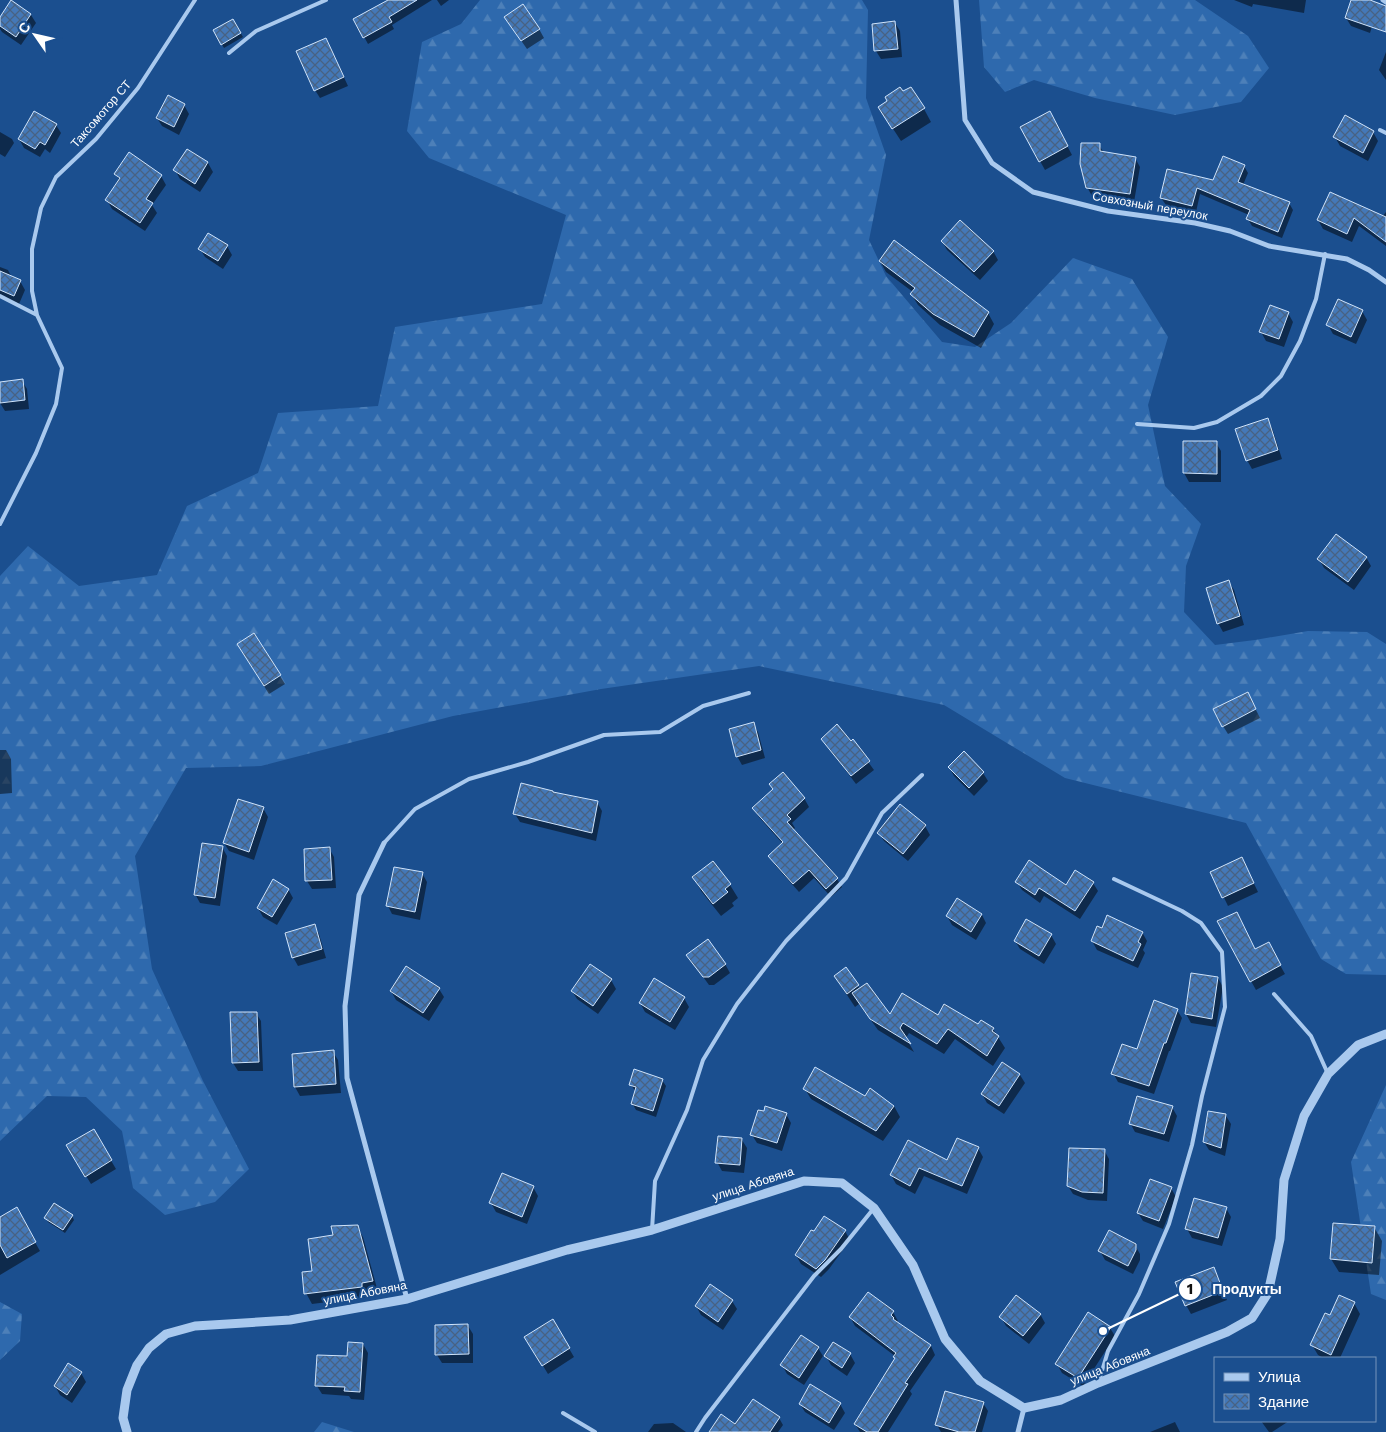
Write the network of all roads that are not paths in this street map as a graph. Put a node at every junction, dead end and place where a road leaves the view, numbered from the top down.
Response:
1 (195, 0) edge
2 (326, 0) edge
3 (956, 0) edge
4 (229, 53) dead end
5 (1380, 130) dead end
6 (1386, 133) edge
7 (1325, 254) junction
8 (1386, 282) edge
9 (0, 296) edge
10 (37, 315) junction
11 (1137, 424) dead end
12 (0, 524) edge
13 (749, 693) dead end
14 (922, 775) dead end
15 (384, 843) joint
16 (1114, 879) dead end
17 (1274, 994) dead end
18 (1386, 1034) edge
19 (1328, 1074) junction
20 (874, 1208) junction
21 (652, 1230) junction
22 (407, 1299) junction
23 (1098, 1383) junction
24 (1024, 1408) junction
25 (563, 1413) dead end
26 (126, 1432) edge
27 (595, 1432) edge
28 (696, 1432) edge
29 (1018, 1432) edge

1 - 10 lane, Таксомотор СТ
2 - 4 lane
3 - 7 street, Совхозный переулок
5 - 6 lane
7 - 8 street, Совхозный переулок
7 - 11 lane
9 - 10 lane
10 - 12 lane, Таксомотор СТ
13 - 15 lane
14 - 21 lane
15 - 22 street
16 - 23 lane
17 - 19 lane
18 - 19 street, улица Абовяна
19 - 23 street, улица Абовяна
20 - 21 street, улица Абовяна
20 - 24 street, улица Абовяна
20 - 28 lane
21 - 22 street, улица Абовяна
22 - 26 street, улица Абовяна
23 - 24 street, улица Абовяна
24 - 29 street
25 - 27 lane

